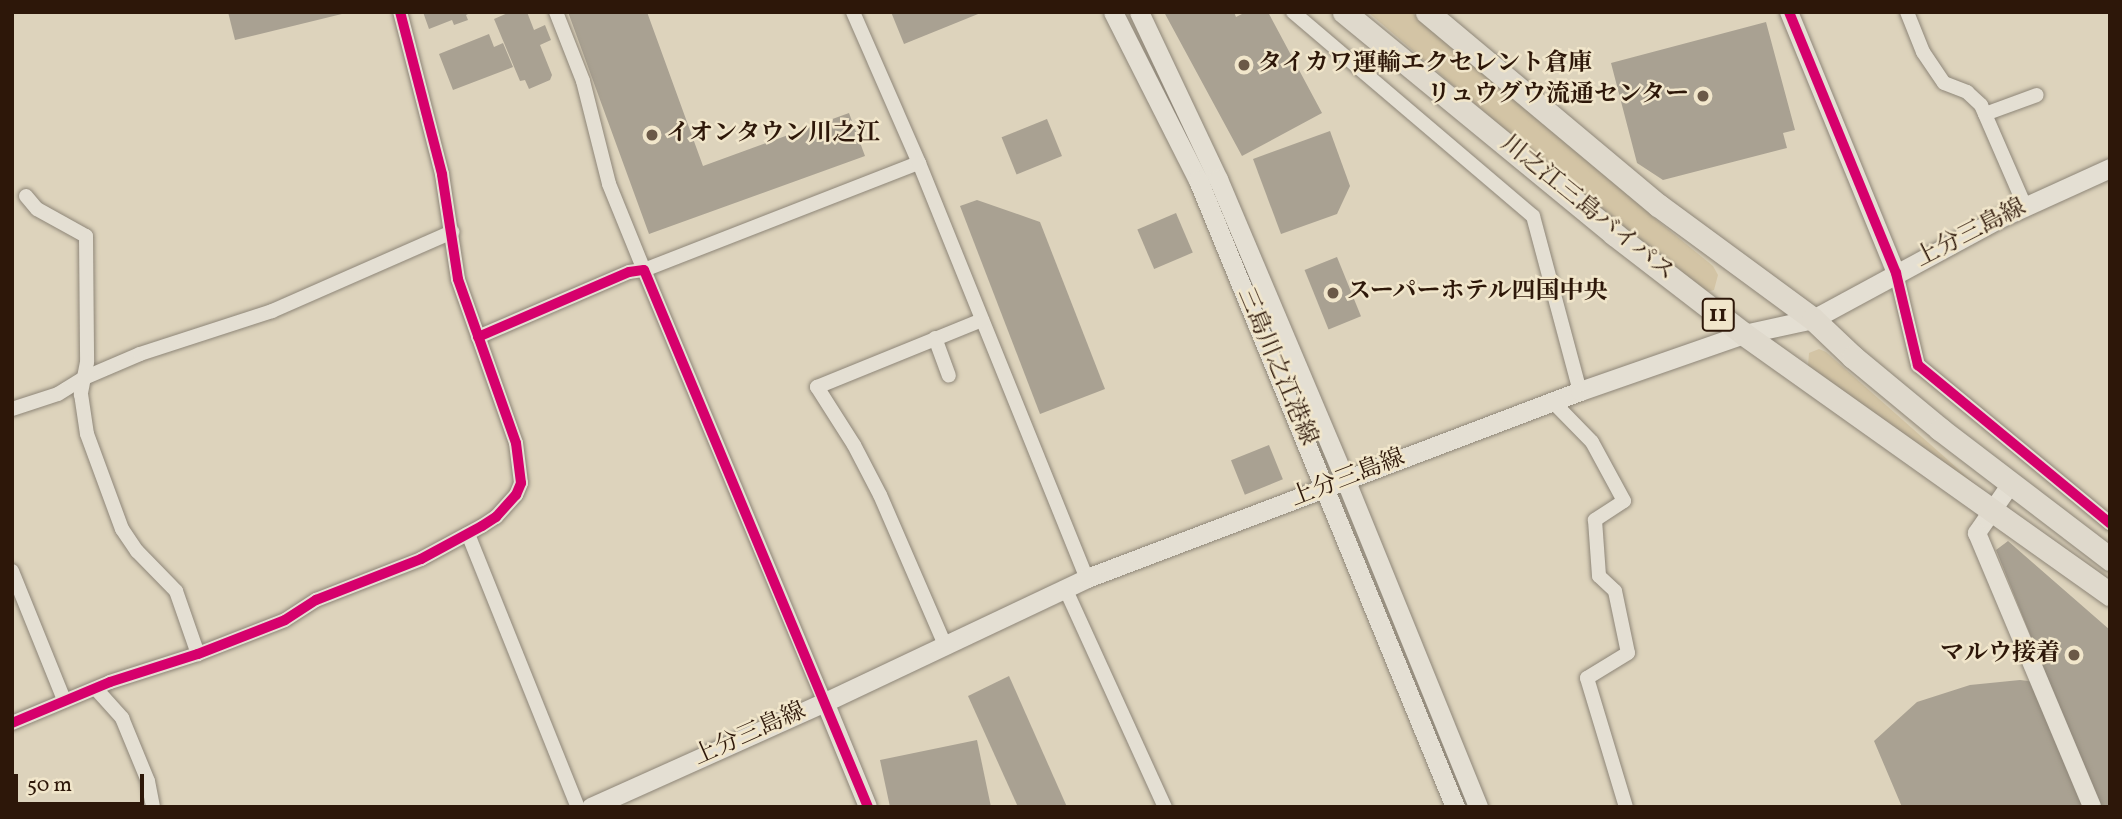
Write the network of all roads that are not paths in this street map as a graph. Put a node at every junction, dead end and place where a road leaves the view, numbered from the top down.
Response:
1 (400, 12) edge
2 (556, 12) edge
3 (853, 12) edge
4 (1113, 12) edge
5 (1139, 12) edge
6 (1293, 12) edge
7 (1344, 12) edge
8 (1789, 12) edge
9 (1907, 12) edge
10 (1435, 15) edge
11 (2037, 95) dead end
12 (1985, 114) junction
13 (919, 163) junction
14 (2110, 168) edge
15 (26, 196) dead end
16 (2025, 206) junction
17 (452, 232) junction
18 (644, 270) junction
19 (1896, 273) junction
20 (1813, 319) junction
21 (982, 320) junction
22 (1744, 334) junction
23 (478, 337) junction
24 (934, 338) junction
25 (949, 376) dead end
26 (84, 378) junction
27 (1580, 391) junction
28 (1554, 403) junction
29 (12, 410) edge
30 (1345, 479) junction
31 (2011, 484) junction
32 (1325, 487) junction
33 (1991, 512) junction
34 (2110, 523) edge
35 (468, 534) junction
36 (2110, 559) edge
37 (12, 571) edge
38 (1087, 578) junction
39 (1065, 588) junction
40 (2110, 594) edge
41 (945, 645) junction
42 (198, 654) junction
43 (97, 690) junction
44 (64, 700) junction
45 (825, 702) junction
46 (12, 723) edge
47 (153, 807) edge
48 (578, 807) edge
49 (591, 807) edge
50 (868, 807) edge
51 (1165, 807) edge
52 (1455, 807) edge
53 (1478, 807) edge
54 (1626, 807) edge
55 (2092, 807) edge

1 - 17 street
2 - 18 street
3 - 13 street
4 - 32 main road, 三島川之江港線
5 - 30 main road, 三島川之江港線
6 - 27 street
7 - 22 highway, 川之江三島バイパス / 11
8 - 19 street
9 - 12 street
10 - 20 highway, 川之江三島バイパス / 11
11 - 12 street
12 - 16 street
13 - 18 street
13 - 21 street
14 - 16 main road, 上分三島線
15 - 26 street
16 - 19 main road, 上分三島線
17 - 23 street
17 - 26 street
18 - 23 street
18 - 45 street
19 - 20 main road, 上分三島線
19 - 34 street
20 - 22 main road, 上分三島線
20 - 31 highway, 川之江三島バイパス / 11
21 - 24 street
21 - 38 street
22 - 27 main road, 上分三島線
22 - 33 highway, 川之江三島バイパス / 11
23 - 35 street
24 - 25 street
24 - 41 street
26 - 29 street
26 - 42 street
27 - 28 main road, 上分三島線
28 - 30 main road, 上分三島線
28 - 54 street
30 - 32 main road, 上分三島線
30 - 53 main road, 三島川之江港線
31 - 33 street
31 - 36 highway, 川之江三島バイパス / 11
32 - 38 main road, 上分三島線
32 - 52 main road, 三島川之江港線
33 - 40 highway, 川之江三島バイパス / 11
33 - 55 street
35 - 42 street
35 - 48 street
37 - 44 street
38 - 39 main road, 上分三島線
39 - 41 main road, 上分三島線
39 - 51 street
41 - 45 main road, 上分三島線
42 - 43 street
43 - 44 street
43 - 47 street
44 - 46 street
45 - 49 main road, 上分三島線
45 - 50 street

